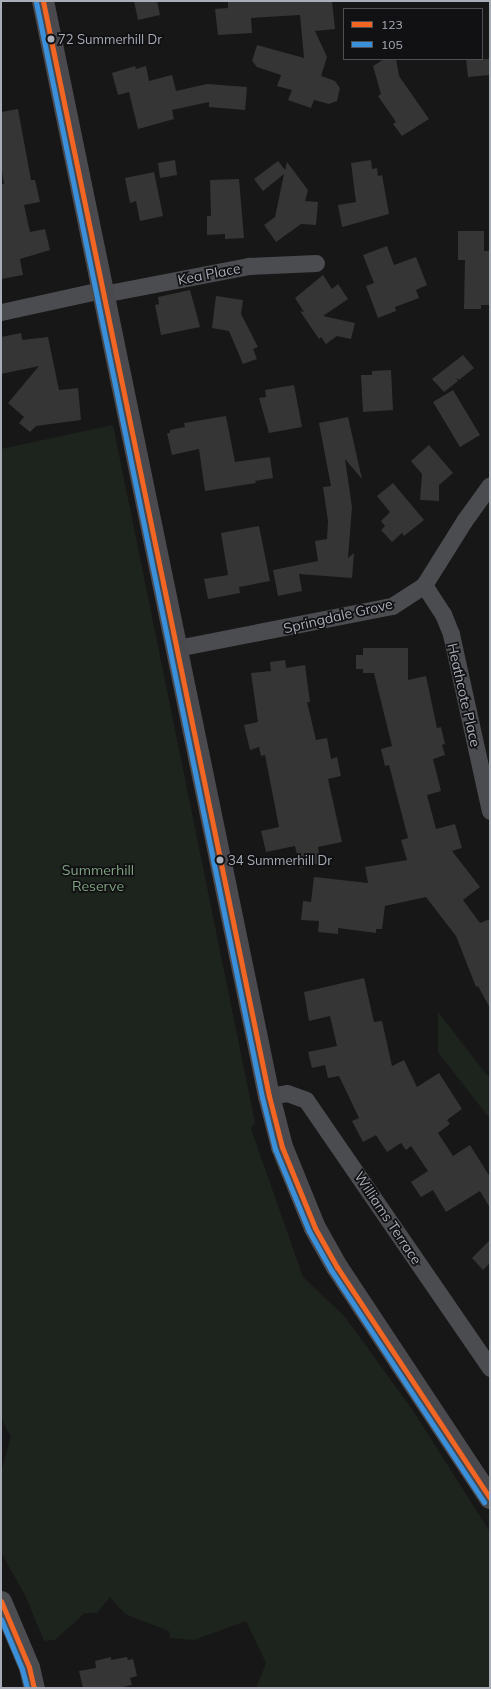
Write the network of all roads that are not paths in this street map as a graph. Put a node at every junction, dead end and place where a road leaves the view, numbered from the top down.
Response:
1 (43, 1) edge
2 (316, 263) dead end
3 (102, 292) junction
4 (1, 312) edge
5 (490, 485) edge
6 (424, 585) junction
7 (177, 648) junction
8 (490, 811) edge
9 (269, 1096) junction
10 (490, 1368) edge
11 (490, 1498) edge
12 (1, 1601) edge
13 (34, 1688) edge

1 - 3 main road
2 - 3 street, Kea Place
3 - 4 street, Kea Place
3 - 7 main road
5 - 6 street, Springdale Grove
6 - 7 street, Springdale Grove
6 - 8 street, Heathcote Place
7 - 9 main road
9 - 10 street, Williams Terrace
9 - 11 main road
12 - 13 street

